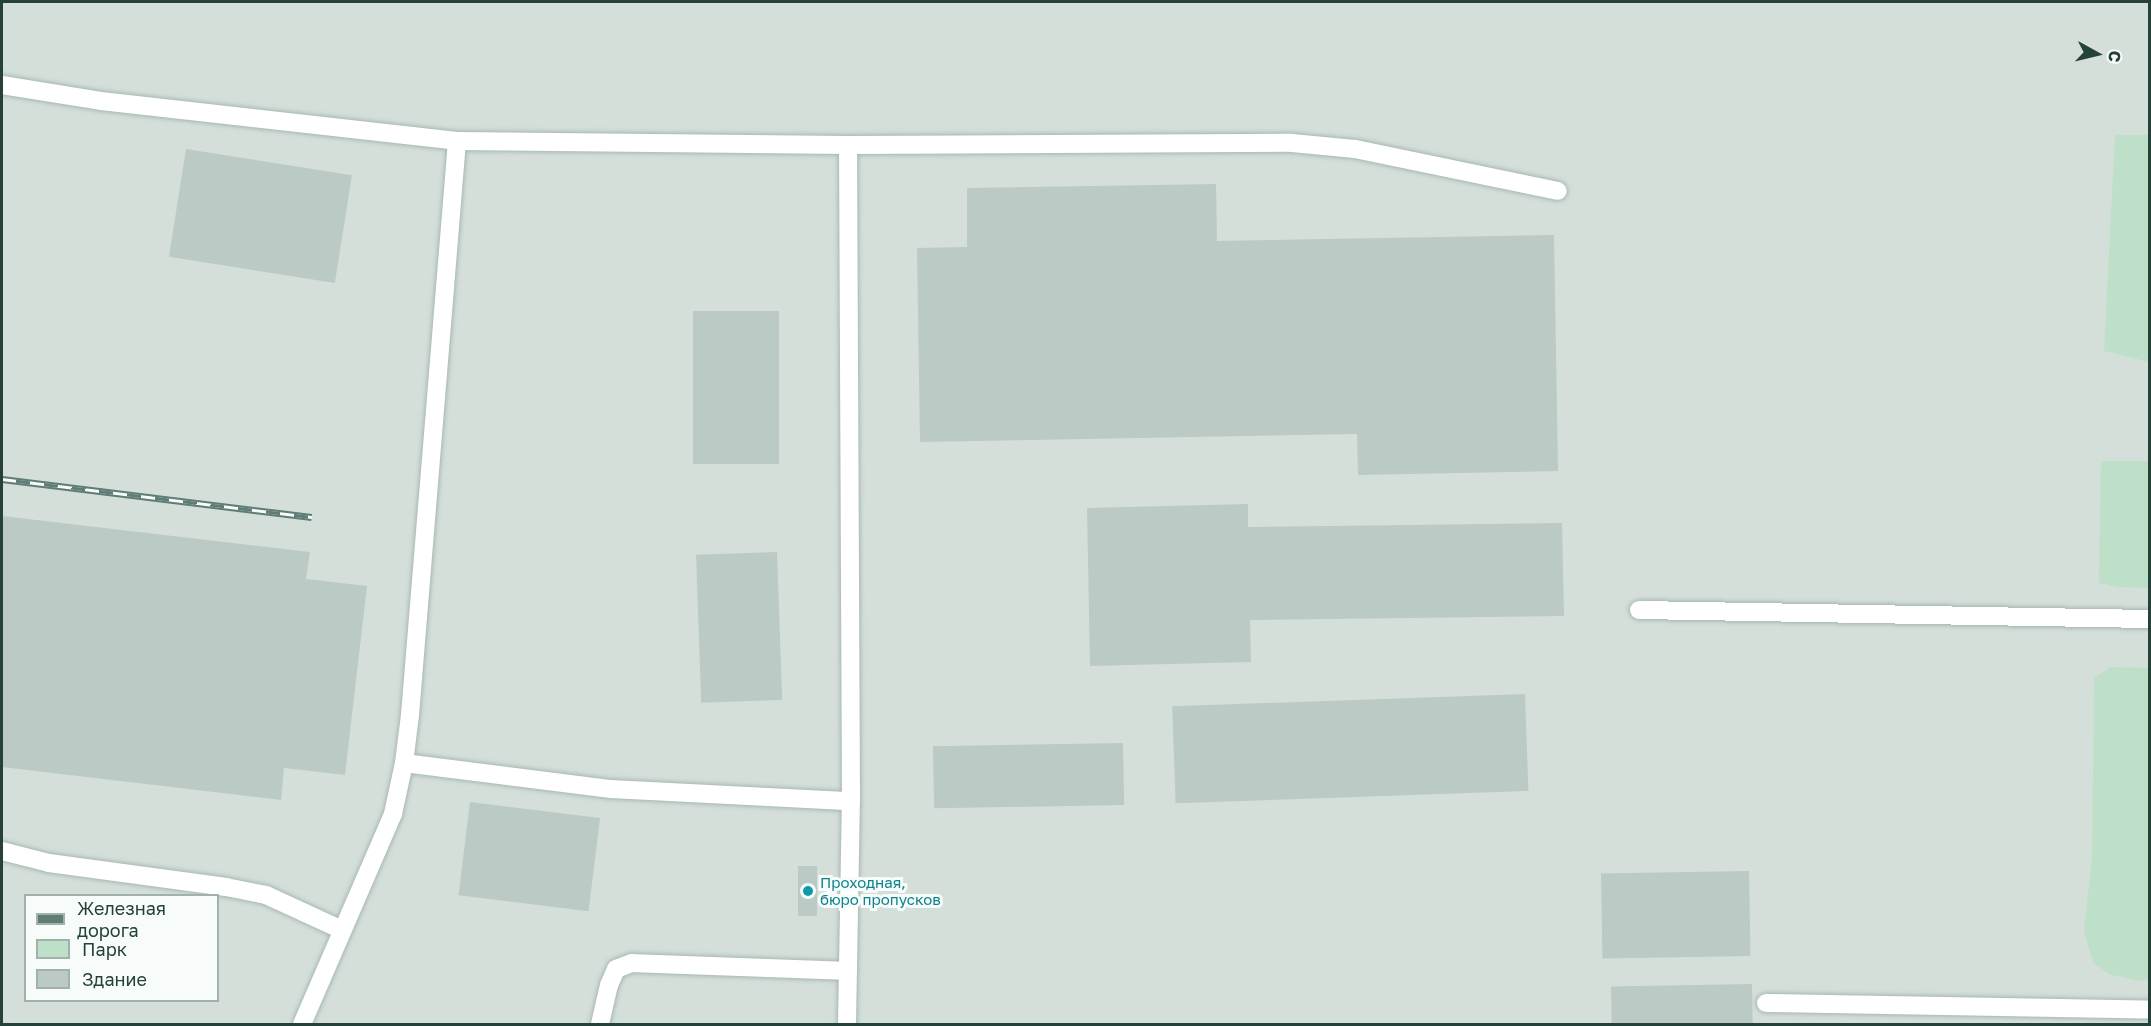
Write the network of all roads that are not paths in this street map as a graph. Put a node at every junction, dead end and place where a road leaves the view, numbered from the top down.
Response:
1 (2, 85) edge
2 (457, 141) junction
3 (848, 145) junction
4 (1558, 191) dead end
5 (1639, 610) dead end
6 (2150, 619) edge
7 (404, 763) junction
8 (851, 801) junction
9 (2, 851) edge
10 (342, 930) junction
11 (848, 971) junction
12 (1766, 1002) dead end
13 (2150, 1010) edge
14 (302, 1024) edge
15 (600, 1024) edge
16 (848, 1024) edge

1 - 2 lane
2 - 3 lane
2 - 7 lane
3 - 4 lane
3 - 8 lane
5 - 6 lane
7 - 8 lane
7 - 10 lane
8 - 11 lane
9 - 10 lane
10 - 14 lane
11 - 15 lane
11 - 16 lane
12 - 13 lane

